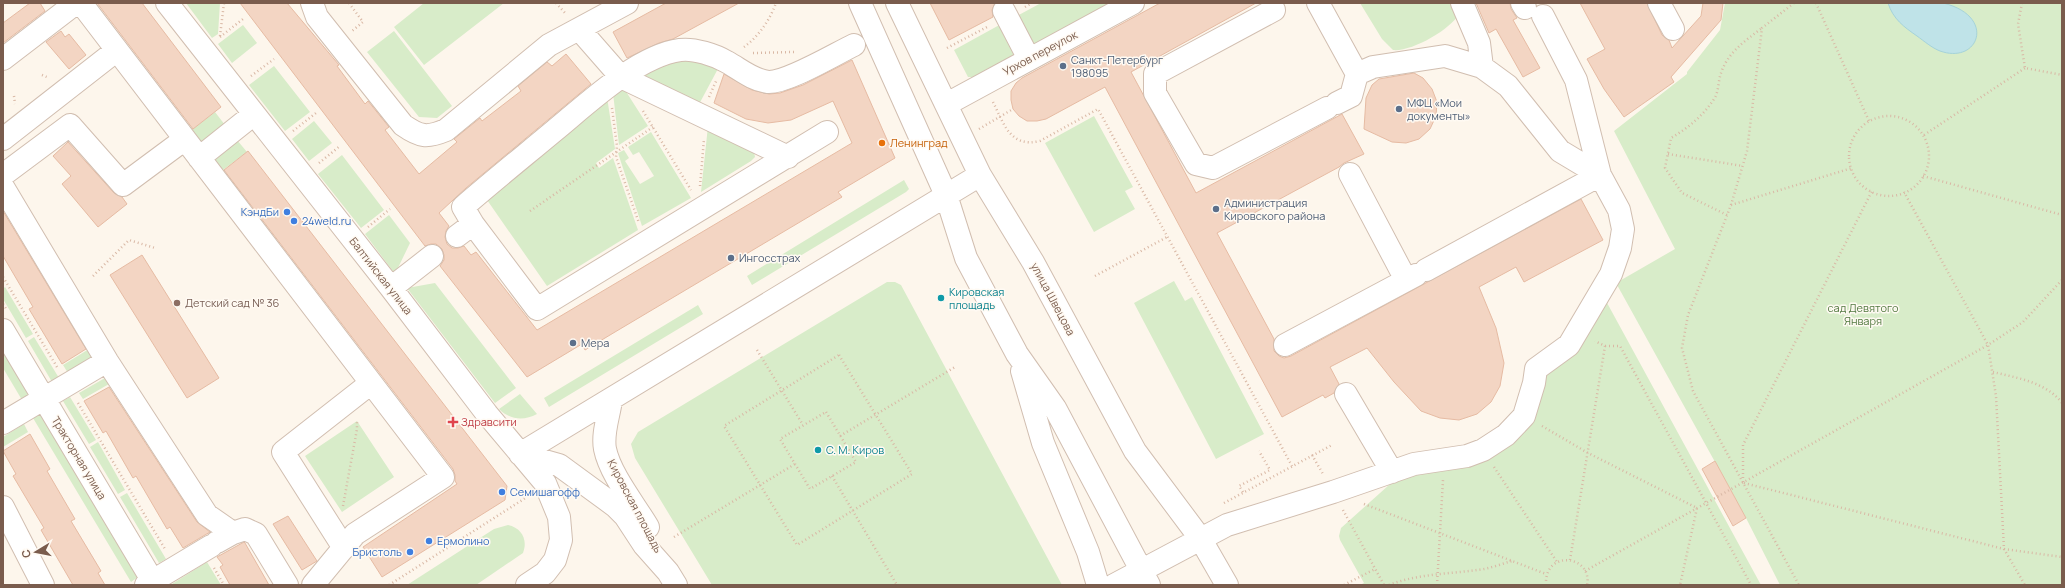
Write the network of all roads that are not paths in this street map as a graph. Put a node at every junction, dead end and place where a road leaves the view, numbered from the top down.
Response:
1 (76, 3) edge
2 (81, 3) edge
3 (167, 3) edge
4 (312, 3) edge
5 (627, 3) edge
6 (860, 3) edge
7 (897, 3) edge
8 (1133, 3) edge
9 (1318, 3) edge
10 (1462, 3) edge
11 (1659, 3) edge
12 (1283, 6) edge
13 (1530, 9) edge
14 (1004, 11) dead end
15 (578, 29) junction
16 (1673, 29) dead end
17 (854, 45) dead end
18 (117, 50) junction
19 (3, 59) edge
20 (1029, 59) junction
21 (1482, 67) junction
22 (1357, 74) junction
23 (615, 82) junction
24 (947, 104) junction
25 (254, 114) junction
26 (827, 132) dead end
27 (3, 139) edge
28 (185, 139) junction
29 (788, 157) junction
30 (199, 158) junction
31 (1350, 174) dead end
32 (3, 175) edge
33 (980, 175) junction
34 (1600, 175) junction
35 (3, 187) edge
36 (946, 195) junction
37 (432, 256) dead end
38 (1416, 275) junction
39 (391, 288) junction
40 (3, 330) edge
41 (1285, 345) dead end
42 (1017, 354) junction
43 (107, 361) junction
44 (371, 383) junction
45 (1346, 394) dead end
46 (44, 398) junction
47 (611, 400) junction
48 (3, 423) edge
49 (520, 454) junction
50 (1392, 472) junction
51 (3, 507) edge
52 (1200, 538) junction
53 (220, 541) junction
54 (344, 548) junction
55 (1145, 577) edge
56 (672, 578) edge
57 (151, 584) edge
58 (43, 585) edge
59 (287, 585) edge
60 (313, 585) edge
61 (527, 585) edge
62 (1098, 585) edge
63 (1114, 585) edge
64 (1226, 585) edge

1 - 19 street
2 - 18 street
3 - 25 street, Балтийская улица
4 - 15 street
5 - 15 street
6 - 36 street
7 - 24 street, улица Швецова
8 - 20 street, Урхов переулок
9 - 22 street
10 - 21 street
11 - 16 street
12 - 22 street
13 - 34 street
14 - 20 street
15 - 23 street
17 - 23 street
18 - 27 street
18 - 28 street
20 - 24 street, Урхов переулок
21 - 22 street
21 - 34 street
23 - 29 street
23 - 29 street
24 - 33 street, улица Швецова
25 - 30 street
25 - 39 street, Балтийская улица
26 - 29 street
28 - 30 street
28 - 32 street
30 - 44 street
31 - 38 street
33 - 36 street
33 - 52 street, улица Швецова
34 - 38 street
34 - 50 street
35 - 43 street
36 - 42 street
36 - 47 street
37 - 39 street
38 - 41 street
39 - 49 street, Балтийская улица
40 - 46 street, Тракторная улица
42 - 55 street
42 - 62 street
43 - 46 street
43 - 53 street
44 - 54 street
44 - 54 street
45 - 50 street
46 - 48 street
46 - 57 street, Тракторная улица
47 - 49 street
47 - 56 street, Кировская площадь
49 - 56 street, Кировская площадь
49 - 61 street, Балтийская улица
50 - 52 street
51 - 58 street
52 - 55 street
52 - 64 street, улица Швецова
53 - 57 street
53 - 59 street
54 - 60 street
55 - 63 street

